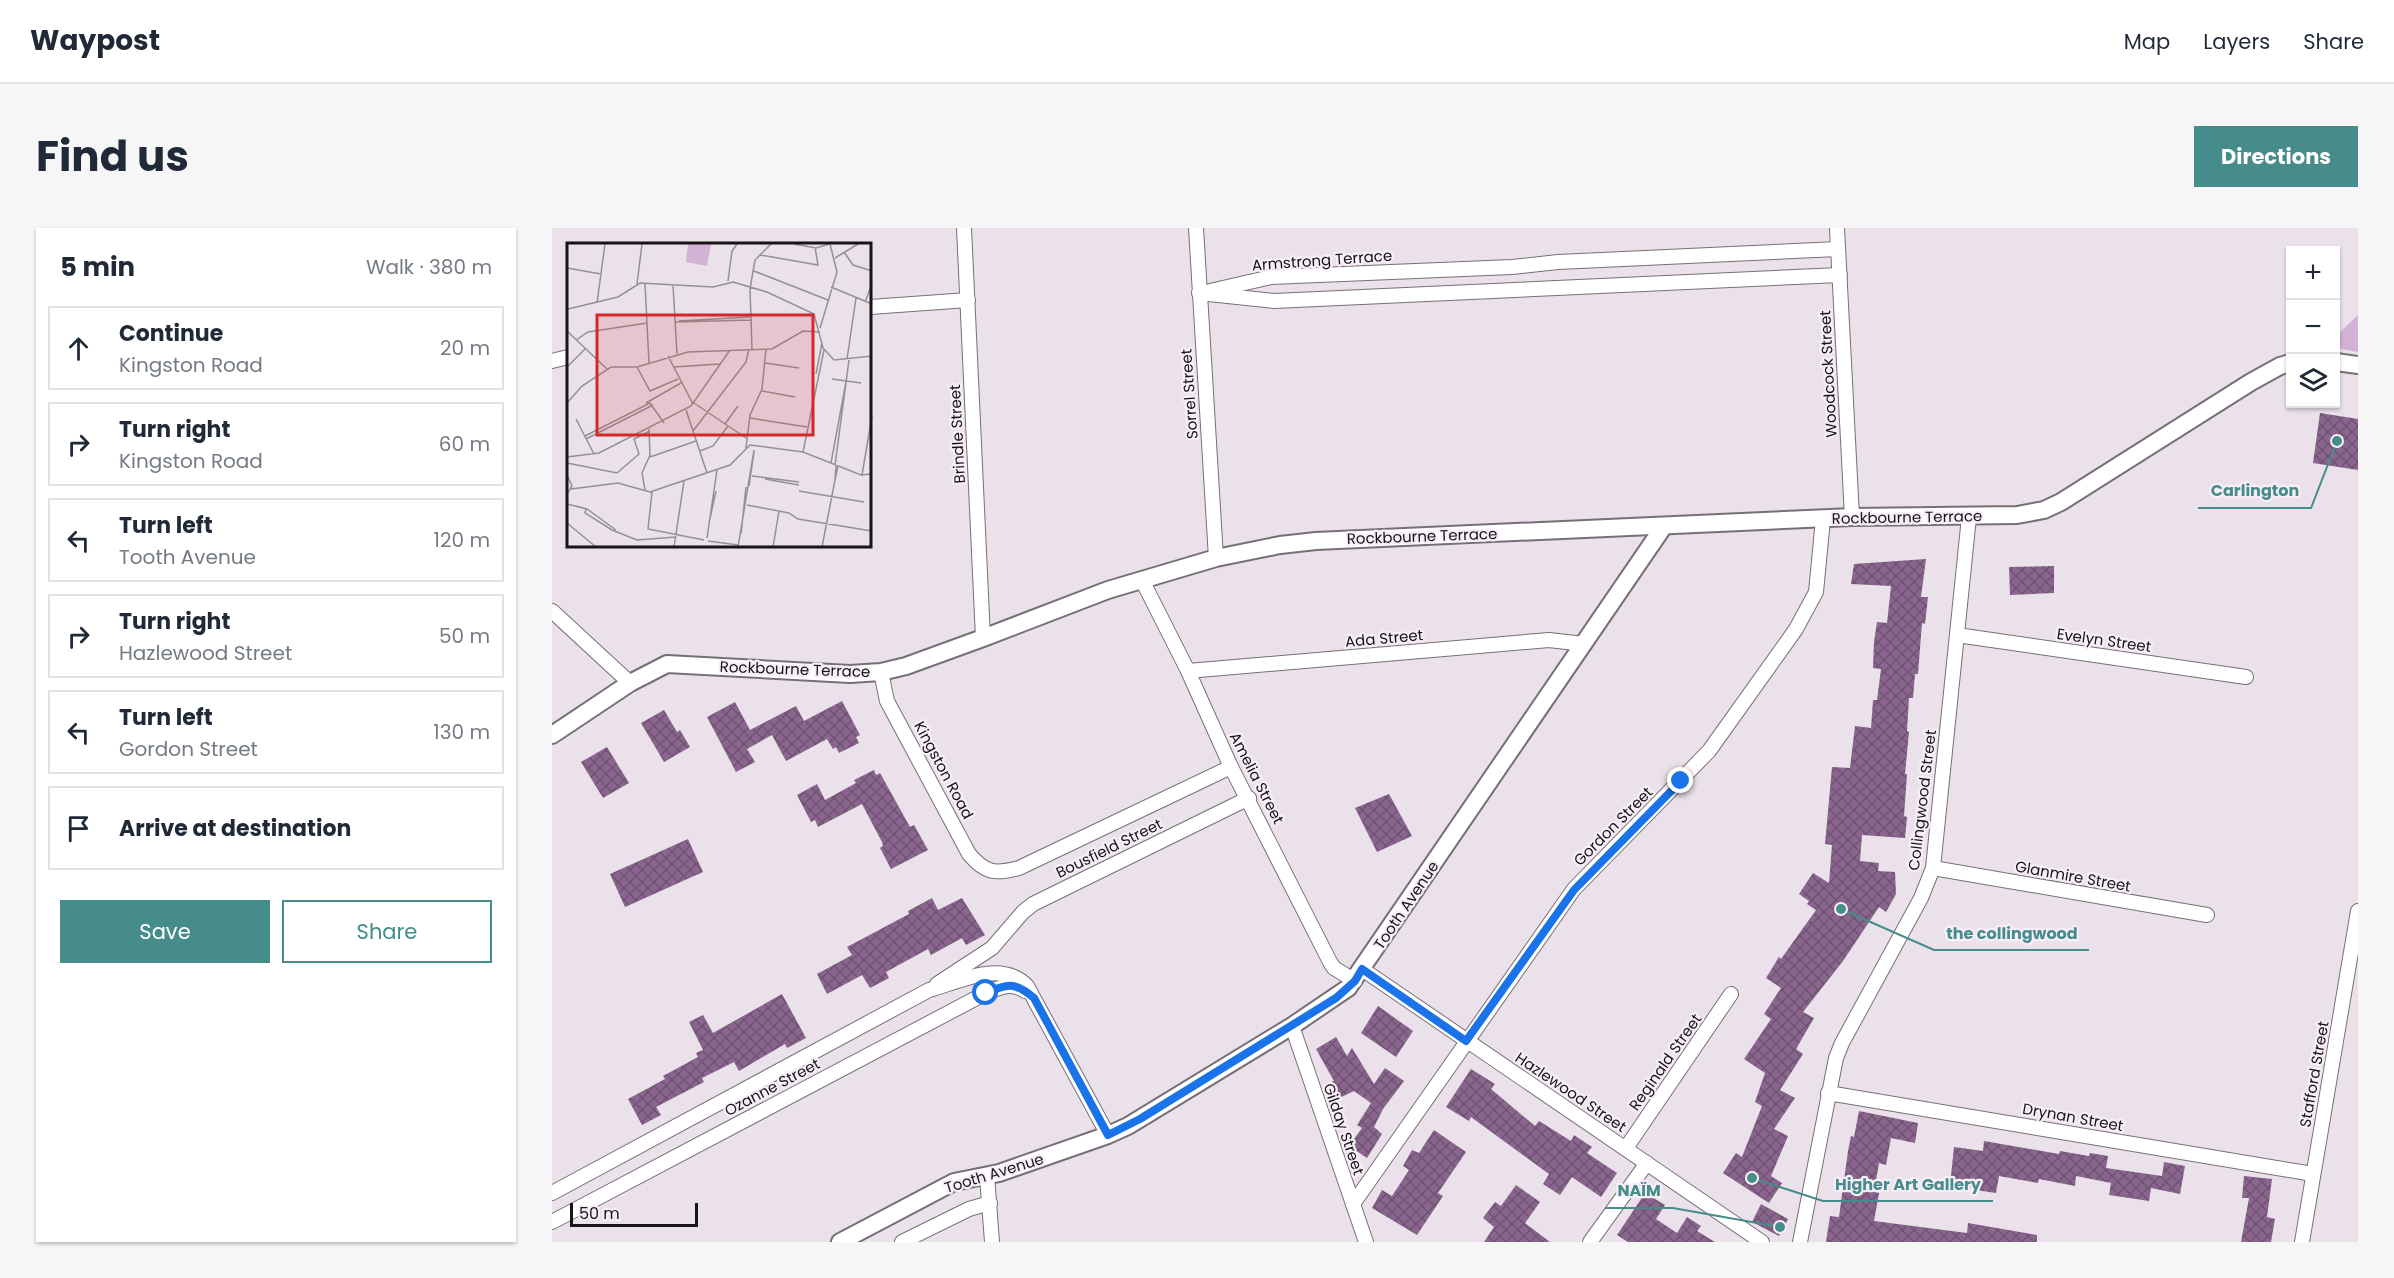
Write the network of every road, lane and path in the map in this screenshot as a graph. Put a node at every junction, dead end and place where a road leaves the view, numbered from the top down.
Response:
1 (964, 228) edge
2 (1196, 228) edge
3 (1837, 228) edge
4 (1838, 249) junction
5 (1840, 275) junction
6 (1199, 293) junction
7 (968, 300) junction
8 (872, 307) edge
9 (567, 357) edge
10 (552, 361) edge
11 (2340, 363) edge
12 (2286, 364) edge
13 (2358, 365) edge
14 (1852, 517) junction
15 (1969, 517) junction
16 (1823, 519) junction
17 (1664, 526) junction
18 (1216, 558) junction
19 (1142, 580) junction
20 (552, 611) edge
21 (1957, 635) junction
22 (983, 638) junction
23 (1584, 644) junction
24 (1188, 671) junction
25 (881, 672) junction
26 (2246, 677) dead end
27 (630, 683) junction
28 (552, 735) edge
29 (1231, 767) junction
30 (1249, 798) junction
31 (1933, 868) junction
32 (994, 872) joint
33 (2358, 911) edge
34 (2207, 915) dead end
35 (996, 944) joint
36 (1358, 975) junction
37 (1007, 979) junction
38 (929, 990) junction
39 (1731, 994) dead end
40 (1292, 1026) junction
41 (1466, 1041) junction
42 (1828, 1093) junction
43 (1108, 1135) junction
44 (1626, 1148) junction
45 (1647, 1163) junction
46 (2313, 1174) junction
47 (987, 1176) junction
48 (552, 1193) edge
49 (990, 1203) junction
50 (1353, 1204) junction
51 (552, 1222) edge
52 (840, 1242) edge
53 (902, 1242) edge
54 (992, 1242) edge
55 (1366, 1242) edge
56 (1590, 1242) edge
57 (1762, 1242) edge
58 (1800, 1242) edge
59 (2302, 1242) edge

1 - 7 street, Brindle Street
2 - 6 street, Sorrel Street
3 - 4 street, Woodcock Street
4 - 5 street, Woodcock Street
4 - 6 street, Armstrong Terrace
5 - 6 street
5 - 14 street, Woodcock Street
6 - 18 street, Sorrel Street
7 - 8 street
7 - 22 street, Brindle Street
9 - 10 street
11 - 13 street
12 - 15 street, Rockbourne Terrace
14 - 15 street, Rockbourne Terrace
14 - 16 street, Rockbourne Terrace
15 - 21 street, Collingwood Street
16 - 17 street, Rockbourne Terrace
16 - 41 street, Gordon Street
17 - 18 street, Rockbourne Terrace
17 - 23 street, Tooth Avenue
18 - 19 street, Rockbourne Terrace
19 - 22 street, Rockbourne Terrace
19 - 24 street, Amelia Street
20 - 27 street
21 - 26 street, Evelyn Street
21 - 31 street, Collingwood Street
22 - 25 street, Rockbourne Terrace
23 - 24 street, Ada Street
23 - 36 street, Tooth Avenue
24 - 29 street, Amelia Street
25 - 27 street, Rockbourne Terrace
25 - 32 street, Kingston Road
27 - 28 street, Rockbourne Terrace
29 - 30 street, Amelia Street
29 - 32 street, Bousfield Street
30 - 35 street, Bousfield Street
30 - 36 street, Amelia Street
31 - 34 street, Glanmire Street
31 - 42 street, Collingwood Street
33 - 46 street, Stafford Street
35 - 38 street, Ozanne Street
36 - 40 street, Tooth Avenue
36 - 41 street, Hazlewood Street
37 - 38 street, Ozanne Street
37 - 43 street
37 - 51 street, Ozanne Street
38 - 48 street, Ozanne Street
39 - 44 street, Reginald Street
40 - 43 street, Tooth Avenue
40 - 50 street, Gilday Street
41 - 44 street, Hazlewood Street
41 - 50 street, Gordon Street
42 - 46 street, Drynan Street
42 - 58 street, Collingwood Street
43 - 47 street, Tooth Avenue
44 - 45 street, Hazlewood Street
45 - 56 street
45 - 57 street, Hazlewood Street
46 - 59 street, Stafford Street
47 - 49 street
47 - 52 street, Tooth Avenue
49 - 53 street
49 - 54 street
50 - 55 street, Gilday Street

